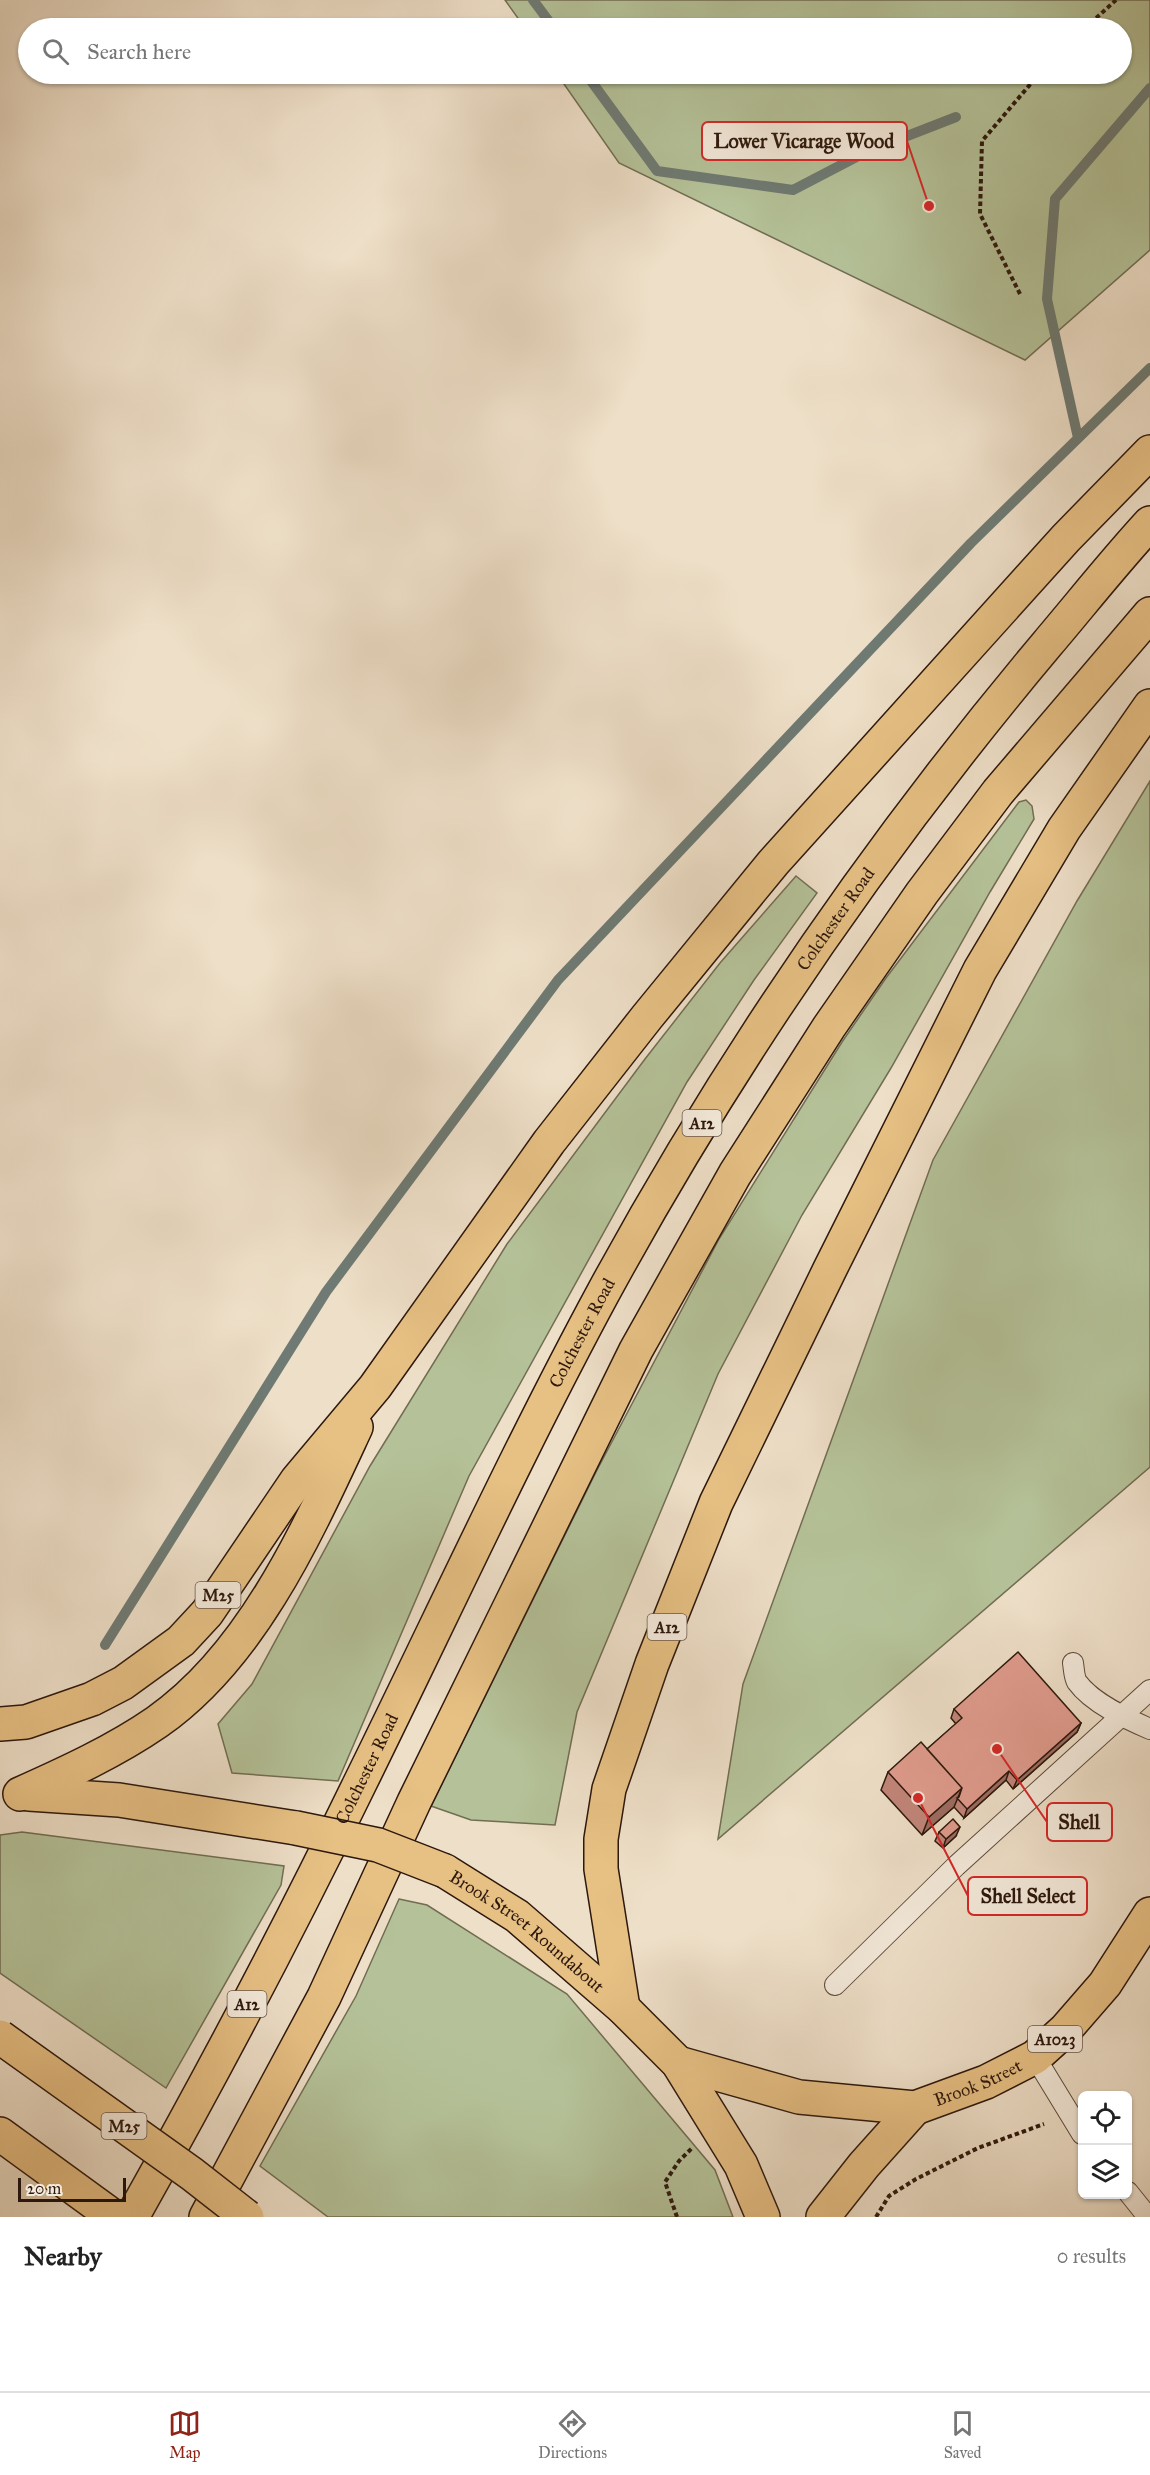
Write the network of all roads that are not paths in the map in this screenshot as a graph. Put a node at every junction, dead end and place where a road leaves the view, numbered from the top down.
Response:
1 (1150, 452) edge
2 (1150, 523) edge
3 (1150, 614) edge
4 (1150, 706) edge
5 (375, 1387) junction
6 (1073, 1663) dead end
7 (1150, 1690) edge
8 (1121, 1717) junction
9 (0, 1724) edge
10 (1150, 1729) edge
11 (10, 1795) edge
12 (1150, 1914) edge
13 (835, 1985) dead end
14 (623, 2008) junction
15 (0, 2037) edge
16 (1035, 2056) junction
17 (678, 2063) junction
18 (915, 2108) junction
19 (1078, 2126) edge
20 (0, 2134) edge
21 (1132, 2197) edge
22 (114, 2217) edge
23 (132, 2217) edge
24 (206, 2217) edge
25 (247, 2217) edge
26 (763, 2217) edge
27 (823, 2217) edge
28 (1148, 2217) edge

1 - 5 main road
2 - 23 main road, Colchester Road / A12
3 - 24 main road
4 - 14 main road, A12
5 - 9 main road, M25
5 - 11 main road
6 - 8 lane
7 - 8 lane
8 - 10 lane
8 - 13 lane
11 - 14 main road, Brook Street Roundabout, bridge
12 - 16 main road, Brook Street / A1023
14 - 17 main road, Brook Street Roundabout
15 - 25 main road, M25, bridge
16 - 18 main road, Brook Street / A1023
16 - 19 lane
17 - 18 main road, Brook Street / A1023
17 - 26 main road, Brook Street Roundabout
18 - 27 main road, Brook Street / A1023
20 - 22 main road
21 - 28 lane

